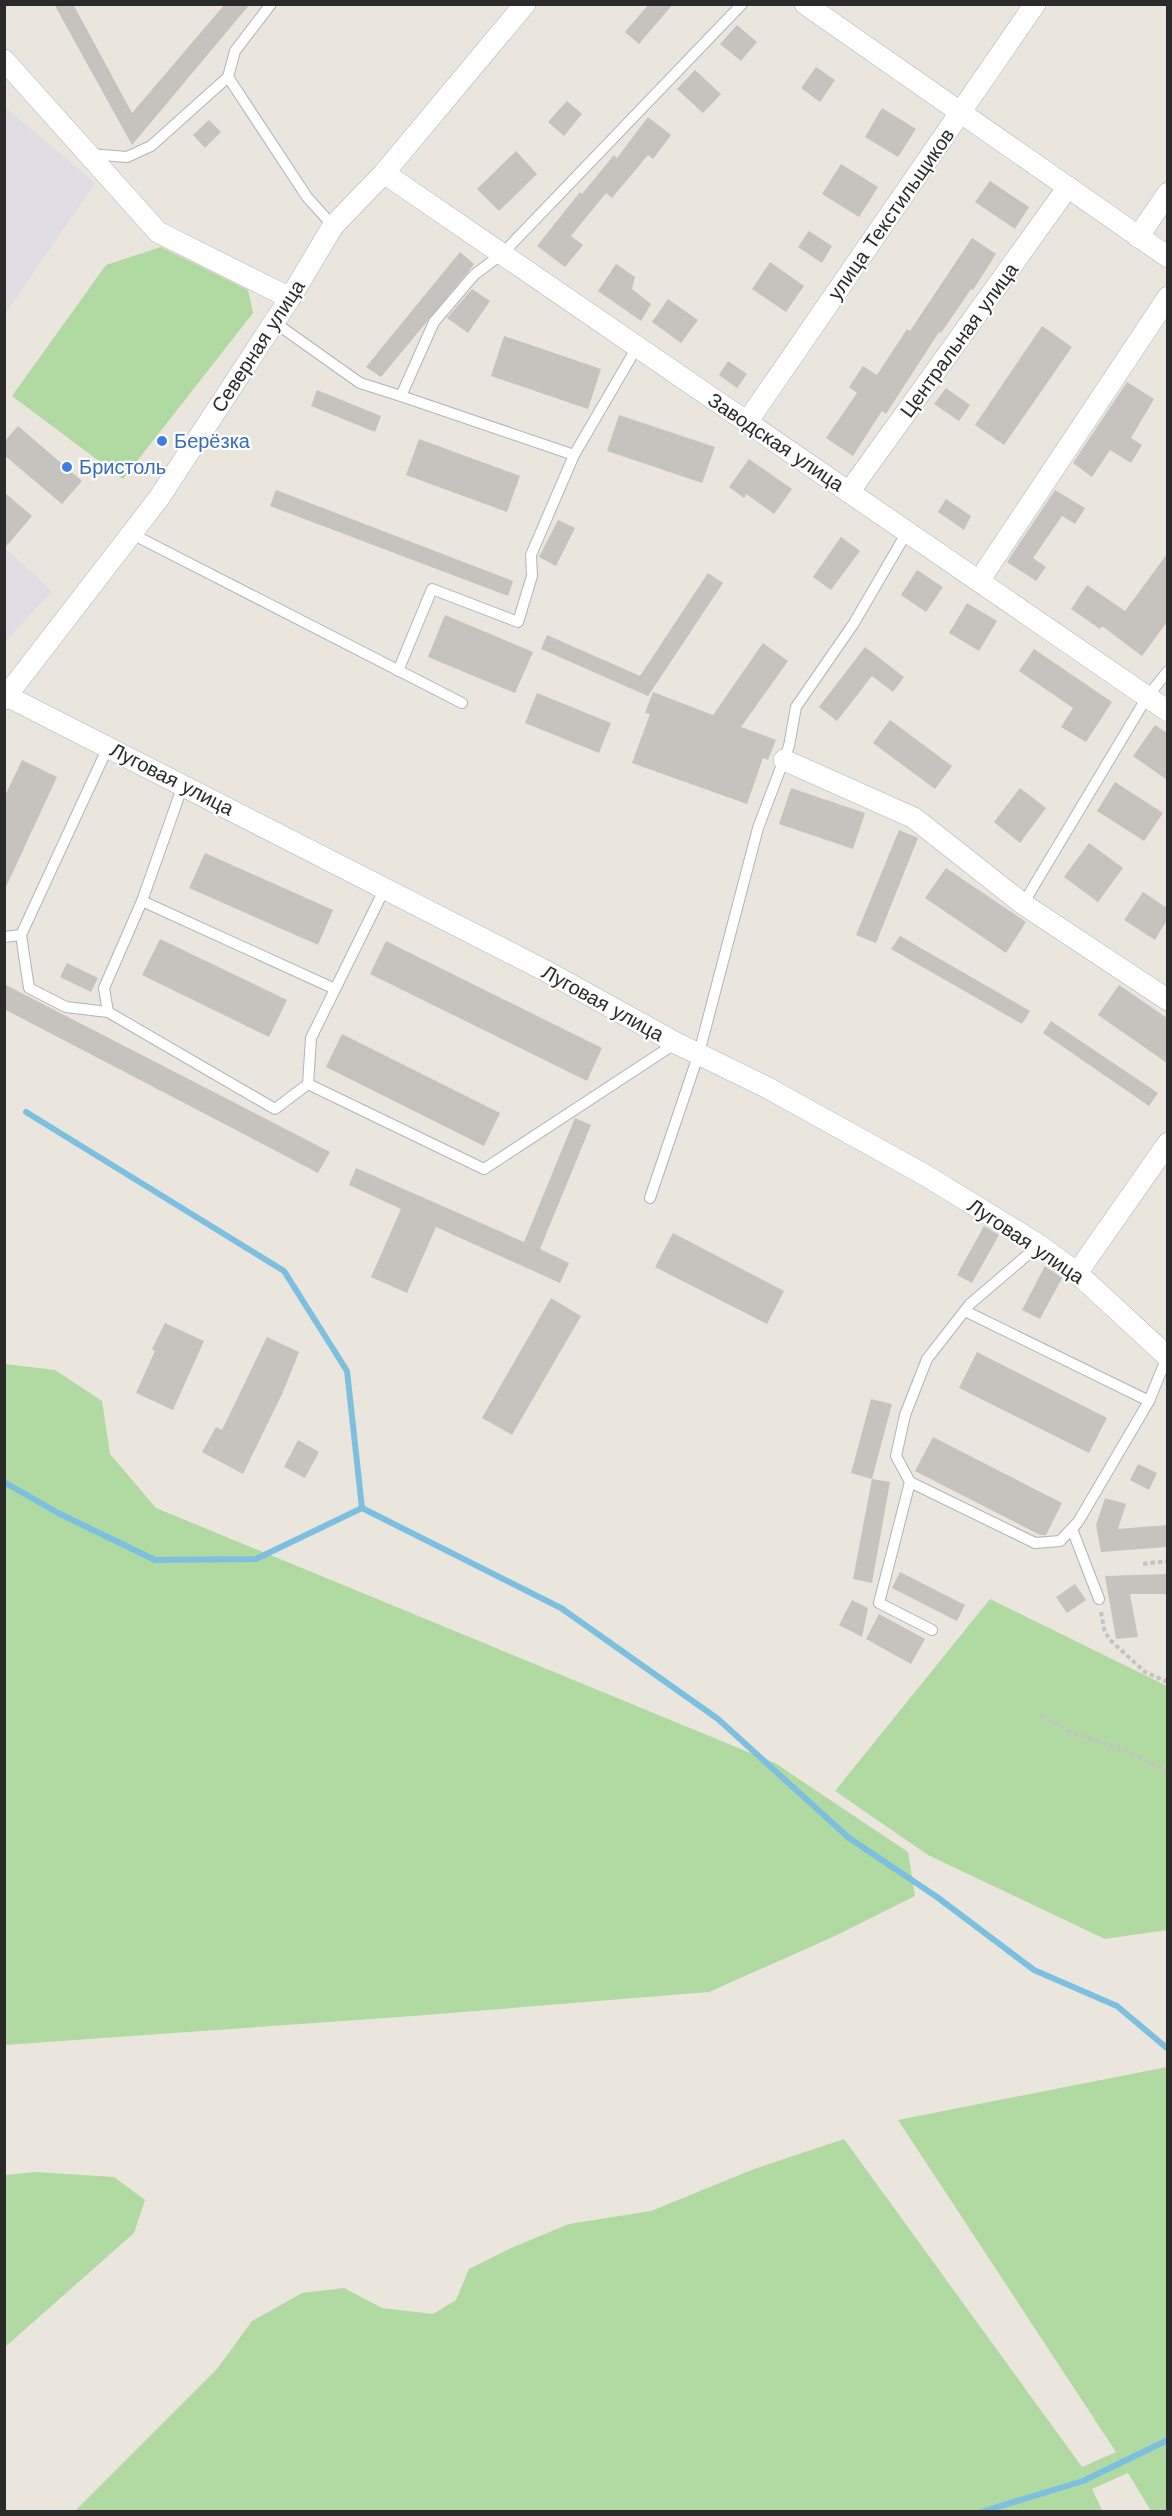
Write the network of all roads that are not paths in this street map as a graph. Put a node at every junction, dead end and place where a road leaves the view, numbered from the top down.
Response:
1 (271, 4) edge
2 (525, 4) edge
3 (742, 4) edge
4 (806, 4) edge
5 (1035, 4) edge
6 (4, 60) edge
7 (228, 77) junction
8 (961, 113) junction
9 (88, 154) junction
10 (384, 173) junction
11 (1068, 187) junction
12 (1167, 193) edge
13 (333, 226) junction
14 (1138, 237) junction
15 (502, 254) junction
16 (1167, 257) edge
17 (1167, 297) edge
18 (290, 298) junction
19 (274, 322) junction
20 (637, 346) junction
21 (401, 396) junction
22 (747, 422) junction
23 (574, 455) junction
24 (849, 492) junction
25 (907, 532) junction
26 (132, 534) junction
27 (979, 581) junction
28 (398, 671) junction
29 (1167, 672) edge
30 (1148, 697) junction
31 (6, 698) edge
32 (462, 703) dead end
33 (1167, 711) edge
34 (108, 747) junction
35 (784, 760) junction
36 (183, 785) junction
37 (385, 888) junction
38 (142, 901) junction
39 (1023, 904) junction
40 (21, 935) junction
41 (4, 937) edge
42 (335, 989) junction
43 (1167, 1000) edge
44 (108, 1012) junction
45 (676, 1043) junction
46 (699, 1053) junction
47 (308, 1084) junction
48 (1167, 1143) edge
49 (650, 1198) dead end
50 (1039, 1245) junction
51 (1077, 1273) junction
52 (965, 1311) junction
53 (1167, 1357) edge
54 (1149, 1401) junction
55 (910, 1482) junction
56 (1072, 1529) junction
57 (1099, 1599) road end
58 (932, 1630) dead end

1 - 7 lane
2 - 10 street, Северная улица
3 - 15 lane
4 - 8 street
5 - 8 street, улица Текстильщиков
6 - 9 street
7 - 9 lane
7 - 13 lane
8 - 11 street
8 - 22 street, улица Текстильщиков
9 - 18 street
10 - 13 street, Северная улица
10 - 15 street, Заводская улица
11 - 14 street
11 - 24 street, Центральная улица
12 - 14 street
13 - 18 street, Северная улица
14 - 16 street
15 - 20 street, Заводская улица
15 - 21 lane
17 - 27 street
18 - 19 street, Северная улица
19 - 21 lane
19 - 26 street, Северная улица
20 - 22 street, Заводская улица
20 - 23 lane
21 - 23 lane
22 - 24 street, Заводская улица
23 - 28 lane
24 - 25 street, Заводская улица
25 - 27 street, Заводская улица
25 - 35 lane
26 - 28 lane
26 - 31 street, Северная улица
27 - 30 street, Заводская улица
28 - 32 lane
29 - 30 lane
30 - 33 street, Заводская улица
30 - 39 lane
31 - 34 street, Луговая улица
34 - 36 street, Луговая улица
34 - 40 lane
35 - 39 street
35 - 46 lane
36 - 37 street, Луговая улица
36 - 38 lane
37 - 42 lane
37 - 45 street, Луговая улица
38 - 42 lane
38 - 44 lane
39 - 43 street
40 - 41 lane
40 - 44 lane
42 - 47 lane
44 - 47 lane
45 - 46 street, Луговая улица
45 - 47 lane
46 - 49 lane
46 - 50 street, Луговая улица
48 - 51 street
50 - 51 street, Луговая улица
50 - 52 lane
51 - 53 street, Луговая улица
52 - 54 lane
52 - 55 lane
53 - 54 lane
54 - 56 lane
55 - 56 lane
55 - 58 lane
56 - 57 lane

